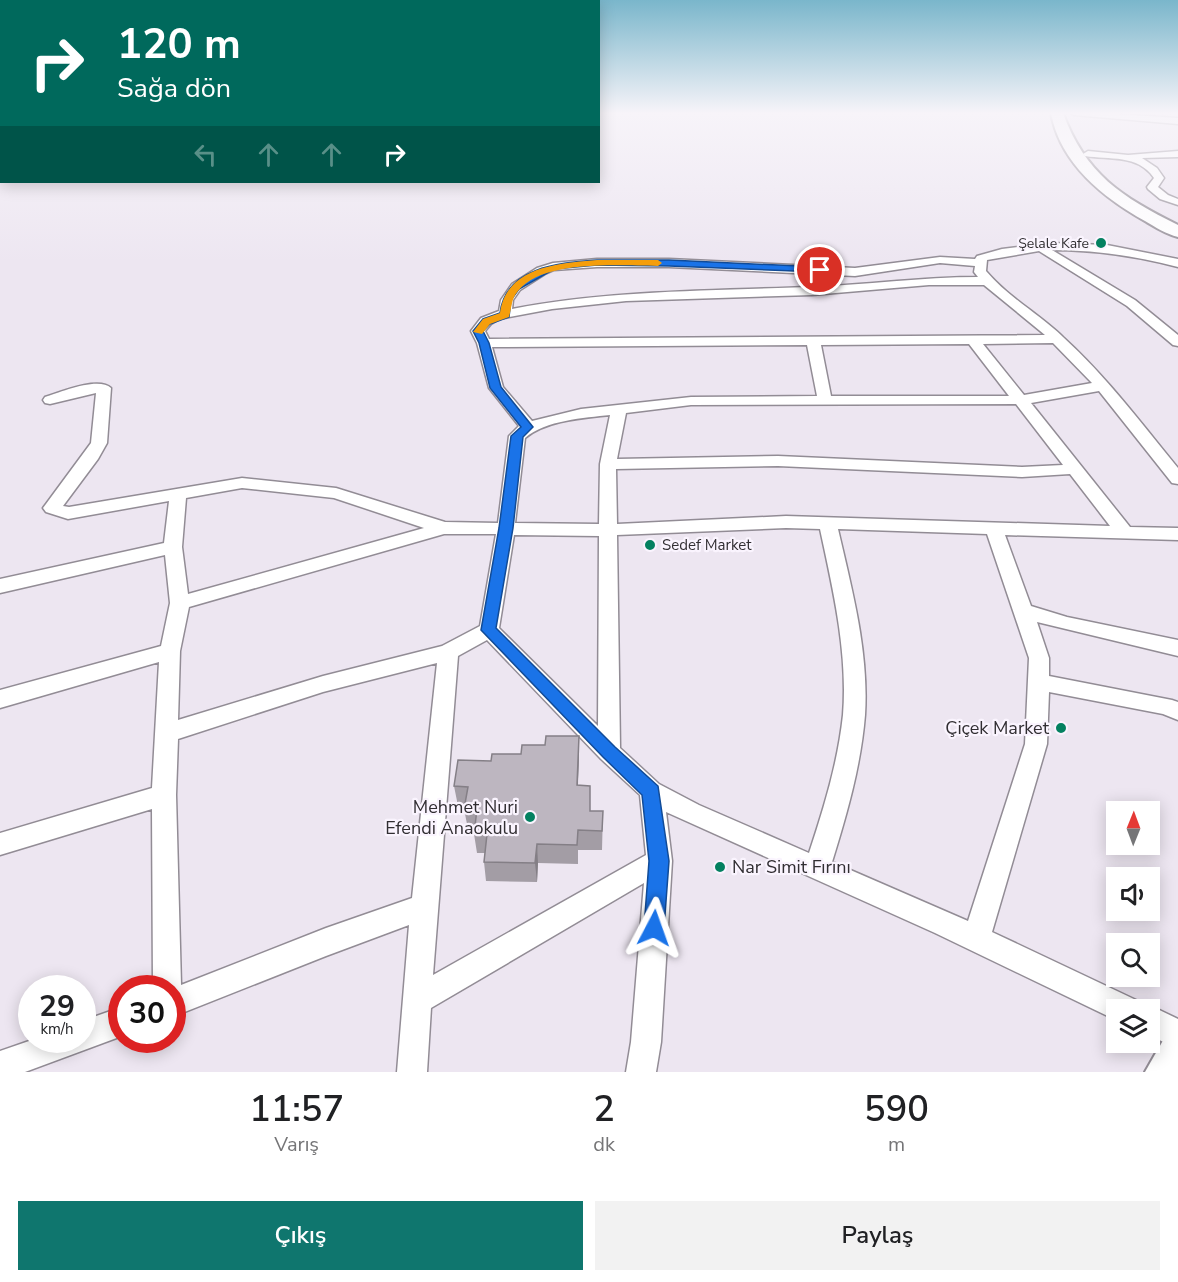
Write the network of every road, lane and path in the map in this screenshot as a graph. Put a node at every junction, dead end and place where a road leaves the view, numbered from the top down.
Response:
1 (1083, 163) edge
2 (1098, 163) edge
3 (1144, 163) edge
4 (1178, 202) edge
5 (1178, 222) edge
6 (1178, 232) edge
7 (1042, 248) junction
8 (981, 262) junction
9 (1178, 263) edge
10 (987, 281) junction
11 (505, 315) junction
12 (972, 338) junction
13 (1058, 339) junction
14 (813, 340) junction
15 (1178, 342) edge
16 (484, 343) junction
17 (1103, 386) junction
18 (50, 400) dead end
19 (1019, 400) junction
20 (825, 401) junction
21 (619, 410) junction
22 (528, 427) junction
23 (1178, 453) edge
24 (1158, 454) junction
25 (608, 464) junction
26 (1074, 469) junction
27 (1178, 479) edge
28 (178, 494) junction
29 (828, 523) junction
30 (444, 528) junction
31 (506, 528) junction
32 (994, 528) junction
33 (608, 530) junction
34 (1125, 533) junction
35 (1178, 534) edge
36 (173, 547) junction
37 (0, 586) edge
38 (180, 603) junction
39 (1022, 611) junction
40 (489, 630) junction
41 (1178, 648) edge
42 (170, 651) junction
43 (448, 652) junction
44 (1038, 682) junction
45 (0, 699) edge
46 (1178, 711) edge
47 (167, 733) junction
48 (609, 752) junction
49 (651, 791) junction
50 (164, 795) junction
51 (0, 844) edge
52 (659, 861) junction
53 (818, 868) junction
54 (424, 907) junction
55 (976, 939) junction
56 (167, 975) edge
57 (186, 997) edge
58 (416, 1001) junction
59 (1106, 1001) edge
60 (1160, 1025) edge
61 (1178, 1034) edge
62 (1178, 1050) edge
63 (36, 1053) edge
64 (0, 1066) edge
65 (412, 1072) edge
66 (641, 1072) edge
67 (1164, 1072) edge

1 - 6 main road
2 - 5 main road
3 - 4 street
7 - 8 street
7 - 9 street
7 - 15 street
8 - 10 street
8 - 11 street
10 - 11 street
10 - 13 street
11 - 16 street
12 - 13 street
12 - 14 street
12 - 19 street
13 - 17 street
14 - 16 street
14 - 20 street
16 - 22 street
17 - 19 street
17 - 24 street
18 - 28 street
19 - 20 street
19 - 26 street
20 - 21 street
21 - 22 street
21 - 25 street
22 - 31 street
23 - 24 street
24 - 27 street
25 - 26 street
25 - 33 street
26 - 34 street
28 - 30 street
28 - 36 street
29 - 32 street
29 - 33 street
29 - 53 street
30 - 31 street
30 - 38 street
31 - 33 street
31 - 40 street
32 - 34 street
32 - 39 street
33 - 48 street
34 - 35 street
36 - 37 street
36 - 38 street
38 - 42 street
39 - 41 street
39 - 44 street
40 - 43 street
40 - 48 street
42 - 45 street
42 - 47 street
43 - 47 street
43 - 54 street
44 - 46 street
44 - 55 street
47 - 50 street
48 - 49 street
49 - 52 street
49 - 53 street
50 - 51 street
50 - 56 street
52 - 58 street
52 - 66 street
53 - 55 street
54 - 57 street
54 - 58 street
55 - 59 street
58 - 65 street
60 - 61 street
62 - 67 street
63 - 64 street

